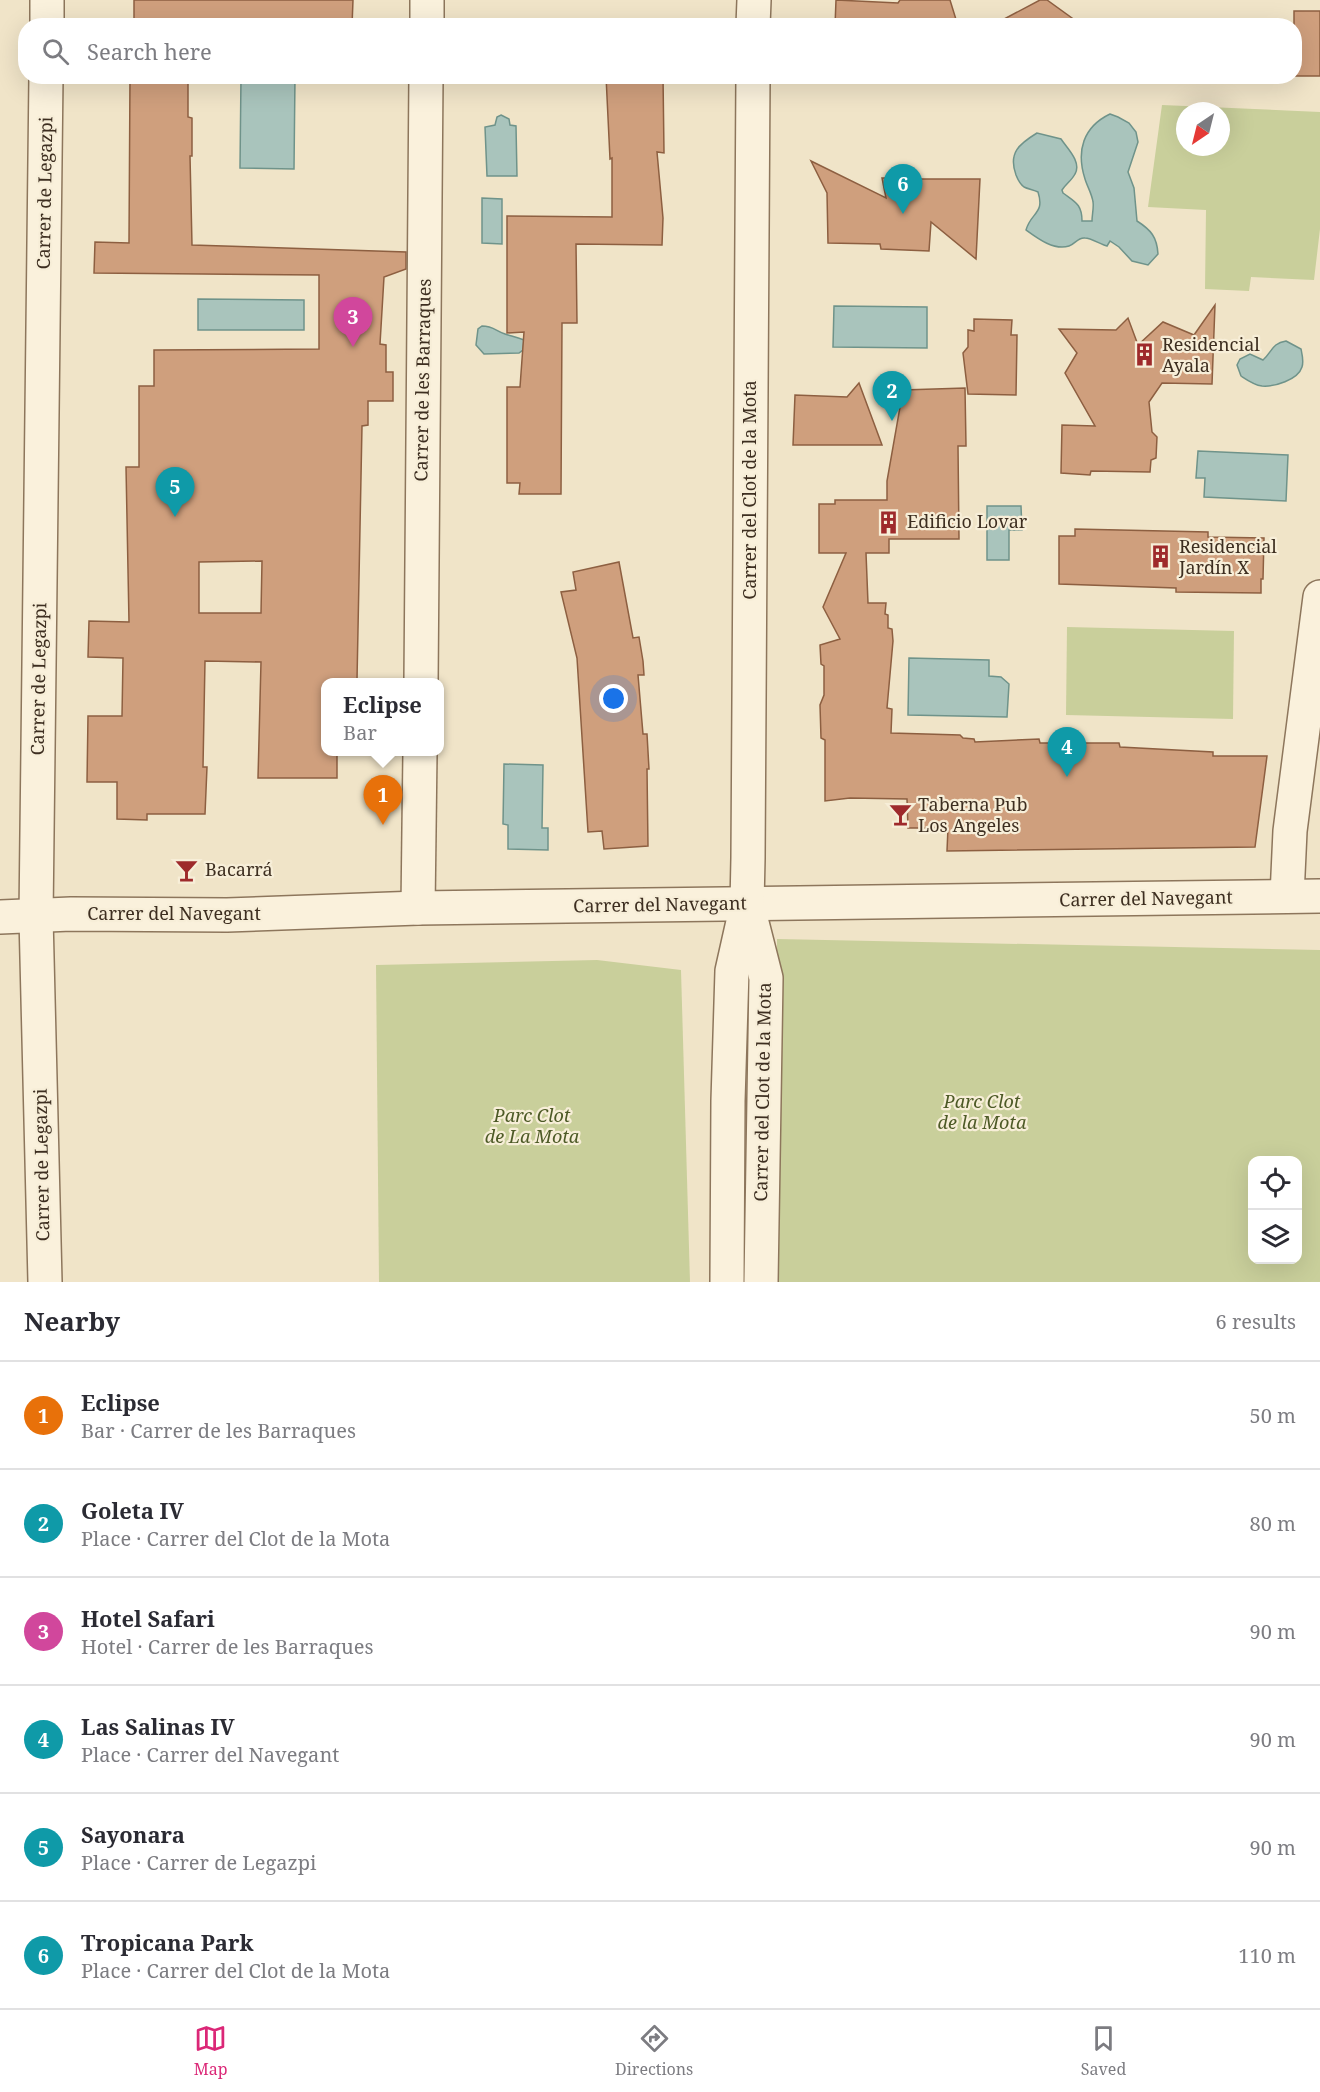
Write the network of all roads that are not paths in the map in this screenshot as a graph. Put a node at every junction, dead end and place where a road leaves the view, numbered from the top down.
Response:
1 (47, 0) edge
2 (427, 0) edge
3 (753, 0) edge
4 (47, 18) edge
5 (427, 18) edge
6 (753, 18) edge
7 (46, 84) edge
8 (426, 84) edge
9 (753, 84) edge
10 (1320, 597) edge
11 (421, 678) edge
12 (420, 756) edge
13 (1287, 896) junction
14 (1320, 896) edge
15 (747, 904) junction
16 (418, 908) junction
17 (0, 917) edge
18 (36, 917) junction
19 (45, 1282) edge
20 (727, 1282) edge
21 (761, 1282) edge

1 - 4 street
2 - 5 street
3 - 6 street
7 - 18 street, Carrer de Legazpi
8 - 11 street, Carrer de les Barraques
9 - 15 street, Carrer del Clot de la Mota
10 - 13 street
12 - 16 street
13 - 14 street, Carrer del Navegant
13 - 15 street, Carrer del Navegant
15 - 16 street, Carrer del Navegant
15 - 20 street, Carrer del Clot de la Mota
15 - 21 street, Carrer del Clot de la Mota
16 - 18 street, Carrer del Navegant
17 - 18 street, Carrer del Navegant
18 - 19 street, Carrer de Legazpi

